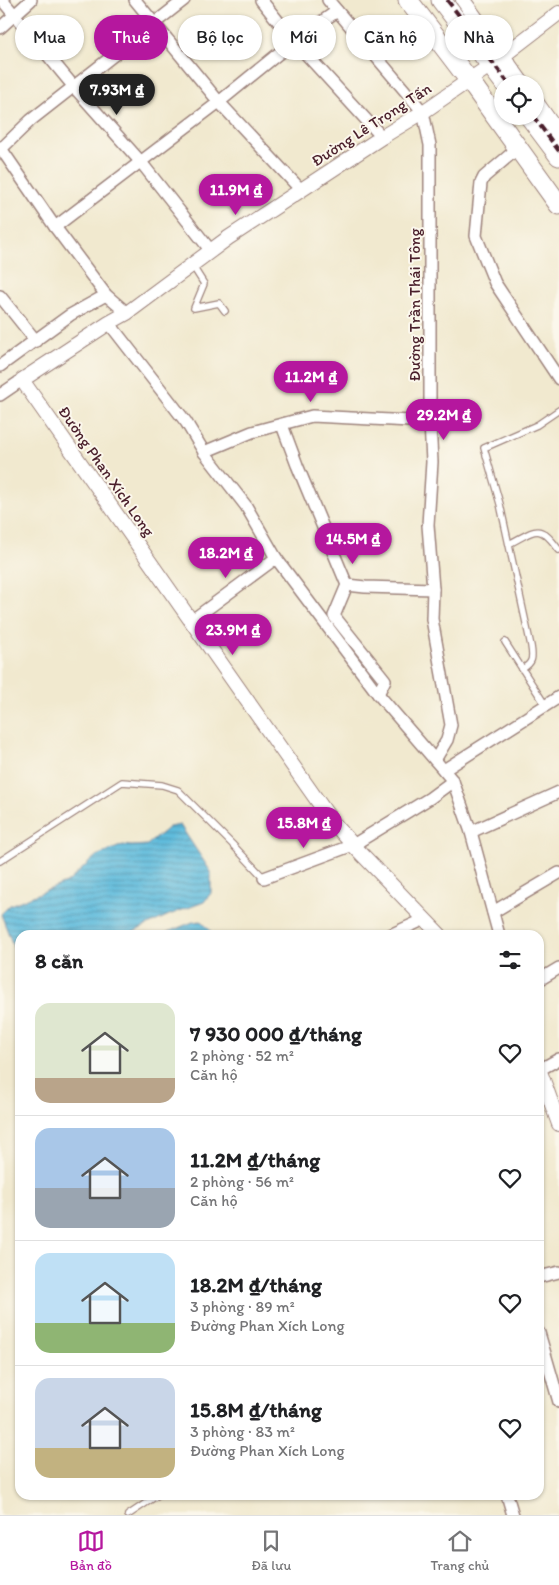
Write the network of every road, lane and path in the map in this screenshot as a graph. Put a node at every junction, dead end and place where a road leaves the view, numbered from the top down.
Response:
1 (2, 0) edge
2 (31, 0) edge
3 (135, 0) edge
4 (184, 0) edge
5 (261, 0) edge
6 (328, 0) edge
7 (408, 0) edge
8 (442, 0) edge
9 (463, 0) edge
10 (337, 11) junction
11 (559, 13) edge
12 (147, 15) edge
13 (164, 15) edge
14 (273, 15) edge
15 (331, 15) edge
16 (456, 15) edge
17 (472, 15) edge
18 (14, 16) junction
19 (0, 28) edge
20 (168, 40) edge
21 (513, 48) edge
22 (272, 59) edge
23 (108, 60) edge
24 (311, 60) edge
25 (497, 60) junction
26 (502, 75) edge
27 (513, 75) edge
28 (469, 80) junction
29 (74, 87) junction
30 (219, 102) junction
31 (424, 112) junction
32 (544, 113) edge
33 (536, 125) edge
34 (559, 134) edge
35 (382, 137) junction
36 (518, 148) junction
37 (0, 149) edge
38 (559, 156) edge
39 (140, 161) junction
40 (301, 190) junction
41 (559, 205) edge
42 (55, 227) junction
43 (211, 251) junction
44 (192, 265) junction
45 (106, 295) junction
46 (0, 296) edge
47 (225, 311) dead end
48 (127, 313) junction
49 (109, 323) junction
50 (36, 341) junction
51 (0, 366) edge
52 (559, 379) edge
53 (22, 380) junction
54 (0, 395) edge
55 (559, 410) edge
56 (430, 422) junction
57 (282, 425) junction
58 (204, 452) junction
59 (509, 544) junction
60 (559, 550) edge
61 (276, 558) junction
62 (347, 584) junction
63 (433, 589) junction
64 (191, 622) junction
65 (505, 642) dead end
66 (522, 669) junction
67 (378, 694) junction
68 (552, 702) edge
69 (559, 713) edge
70 (435, 760) junction
71 (444, 770) junction
72 (453, 781) junction
73 (559, 792) edge
74 (471, 832) junction
75 (353, 845) junction
76 (0, 861) edge
77 (559, 873) edge
78 (264, 878) joint
79 (493, 912) junction
80 (425, 919) junction
81 (401, 930) edge
82 (435, 930) edge
83 (498, 930) edge
84 (559, 968) edge
85 (544, 977) edge
86 (559, 1059) edge
87 (544, 1066) edge
88 (544, 1083) edge
89 (559, 1124) edge
90 (559, 1272) edge
91 (544, 1276) edge
92 (544, 1351) edge
93 (559, 1402) edge
94 (150, 1500) edge
95 (508, 1500) edge
96 (128, 1515) edge
97 (513, 1515) edge

1 - 18 street
2 - 18 street
3 - 12 street
4 - 13 street
5 - 14 street
6 - 10 street
7 - 28 highway
8 - 16 highway
9 - 17 street
10 - 15 street
10 - 31 street
11 - 21 street, Đường Lê Trọng Tấn
18 - 19 street
18 - 29 street
20 - 30 street
22 - 30 street
23 - 29 street
24 - 35 street
25 - 26 highway
25 - 27 street
25 - 28 street, Đường Lê Trọng Tấn
28 - 31 street, Đường Lê Trọng Tấn
28 - 36 highway
29 - 37 street
29 - 39 street
30 - 39 street
30 - 40 street
31 - 35 street, Đường Lê Trọng Tấn
31 - 56 street, Đường Trần Thái Tông
32 - 34 street
33 - 38 highway
35 - 40 street, Đường Lê Trọng Tấn
36 - 41 highway
36 - 52 street
37 - 42 street
39 - 42 street
39 - 43 street
40 - 43 street, Đường Lê Trọng Tấn
42 - 45 street
43 - 44 street, Đường Lê Trọng Tấn
44 - 47 lane
44 - 48 street, Đường Lê Trọng Tấn
45 - 48 street
45 - 50 street
46 - 50 street
48 - 49 street, Đường Lê Trọng Tấn
49 - 53 street, Đường Lê Trọng Tấn
49 - 58 street
50 - 51 street
53 - 54 street, Đường Lê Trọng Tấn
53 - 64 street, Đường Phan Xích Long
55 - 59 lane
56 - 57 street
56 - 63 street, Đường Trần Thái Tông
57 - 58 street
57 - 62 street
58 - 61 street
59 - 60 lane
59 - 66 lane
61 - 64 street
61 - 67 street
62 - 63 street
62 - 67 street
63 - 70 street, Đường Trần Thái Tông
64 - 75 street, Đường Phan Xích Long
65 - 66 lane
66 - 68 lane
67 - 70 street
68 - 69 street
68 - 71 street
70 - 71 street
71 - 72 street
72 - 74 street
72 - 75 street
73 - 74 street
74 - 79 street
75 - 78 street
75 - 80 street, Đường Phan Xích Long
76 - 78 lane
77 - 79 street
79 - 83 street
80 - 81 street
80 - 82 street, Đường Phan Xích Long
84 - 85 street
86 - 87 street
88 - 89 street
90 - 91 street
92 - 93 street
94 - 96 lane
95 - 97 street

